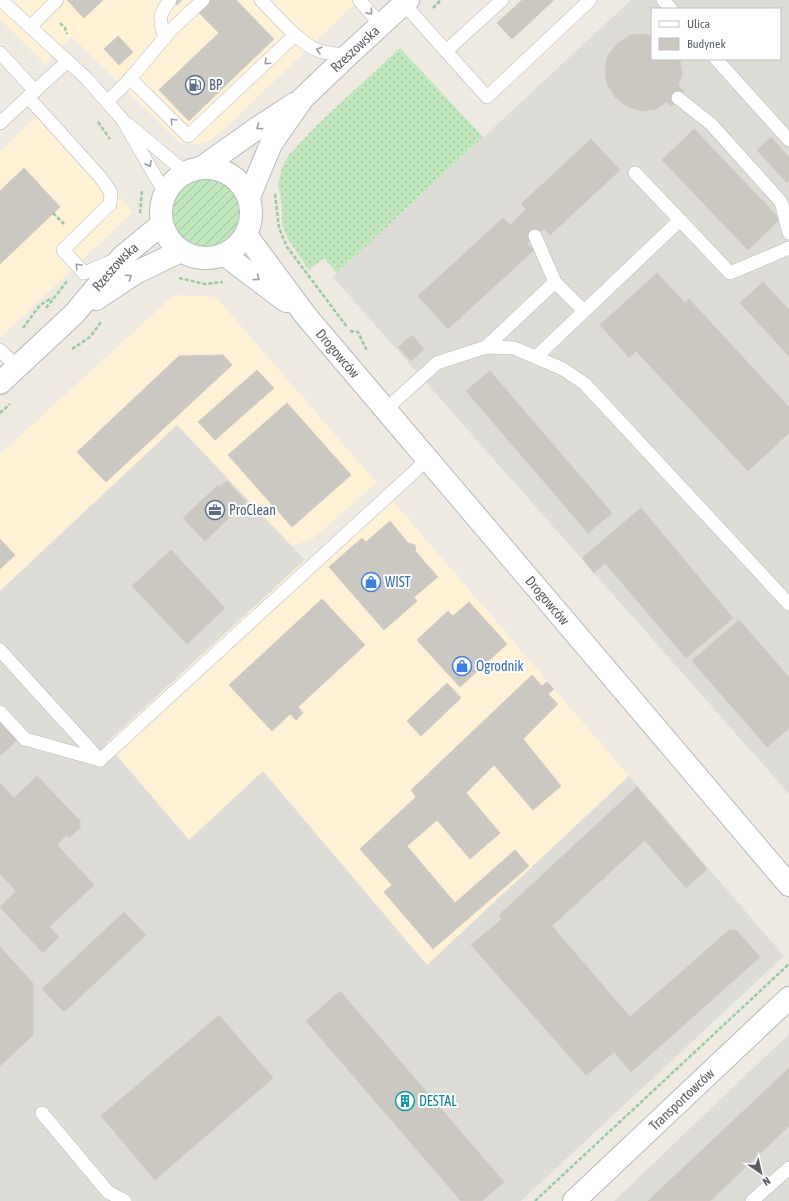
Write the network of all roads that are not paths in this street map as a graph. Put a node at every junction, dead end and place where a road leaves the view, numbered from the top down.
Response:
1 (1, 0) edge
2 (57, 0) edge
3 (170, 0) edge
4 (203, 0) edge
5 (261, 0) edge
6 (359, 0) edge
7 (502, 0) edge
8 (590, 0) edge
9 (663, 0) edge
10 (406, 2) edge
11 (671, 8) edge
12 (381, 25) junction
13 (30, 27) junction
14 (295, 35) junction
15 (165, 38) junction
16 (446, 51) junction
17 (0, 53) edge
18 (348, 55) junction
19 (717, 60) edge
20 (68, 61) junction
21 (130, 79) junction
22 (31, 94) junction
23 (303, 98) junction
24 (678, 98) dead end
25 (107, 102) junction
26 (122, 119) junction
27 (0, 123) edge
28 (789, 140) edge
29 (194, 171) junction
30 (635, 173) dead end
31 (165, 193) junction
32 (249, 197) junction
33 (680, 220) junction
34 (162, 224) junction
35 (789, 233) edge
36 (246, 235) junction
37 (535, 236) dead end
38 (789, 248) edge
39 (181, 251) junction
40 (225, 255) junction
41 (122, 257) junction
42 (555, 282) junction
43 (584, 311) junction
44 (74, 314) junction
45 (306, 316) junction
46 (486, 347) junction
47 (7, 356) edge
48 (536, 357) junction
49 (0, 383) edge
50 (385, 410) junction
51 (427, 460) junction
52 (789, 604) edge
53 (0, 650) edge
54 (0, 712) edge
55 (100, 760) junction
56 (789, 885) edge
57 (789, 998) edge
58 (42, 1113) dead end
59 (789, 1168) edge
60 (125, 1201) edge
61 (574, 1201) edge
62 (752, 1201) edge

1 - 13 lane
2 - 13 lane
3 - 15 lane
4 - 15 lane
5 - 14 lane
6 -> 12 lane
7 - 16 lane
8 - 16 lane
9 - 11 lane
10 - 12 street, Rzeszowska
10 - 16 lane
12 - 18 street, Rzeszowska
13 - 20 lane
18 -> 14 lane
14 -> 21 lane
15 - 21 lane
17 - 22 lane
18 - 23 street, Rzeszowska
19 - 28 lane
20 - 22 lane
20 - 25 lane
21 - 25 lane
22 - 27 lane
41 -> 22 lane
23 -> 29 street, Rzeszowska
23 - 32 street, Rzeszowska
24 - 35 lane
25 - 26 lane
26 - 29 lane
26 -> 31 lane
29 - 31 street
29 - 32 street
30 - 33 lane
31 - 34 street
32 - 36 street
33 - 38 lane
33 - 43 lane
34 - 39 street
34 - 41 street, Rzeszowska
36 - 40 street
36 - 45 street, Drogowców
37 - 42 lane
39 - 40 street
44 -> 39 street, Rzeszowska
40 -> 45 street, Drogowców
41 - 44 street, Rzeszowska
42 - 43 lane
42 - 46 lane
43 - 48 lane
44 - 47 street, Rzeszowska
45 - 50 street, Drogowców
46 - 48 lane
46 - 50 lane
47 - 49 street, Rzeszowska
48 - 52 lane
50 - 51 street, Drogowców
51 - 55 lane
51 - 56 street, Drogowców
53 - 55 lane
54 - 55 lane
57 - 61 street, Transportowców
58 - 60 lane
59 - 62 lane

